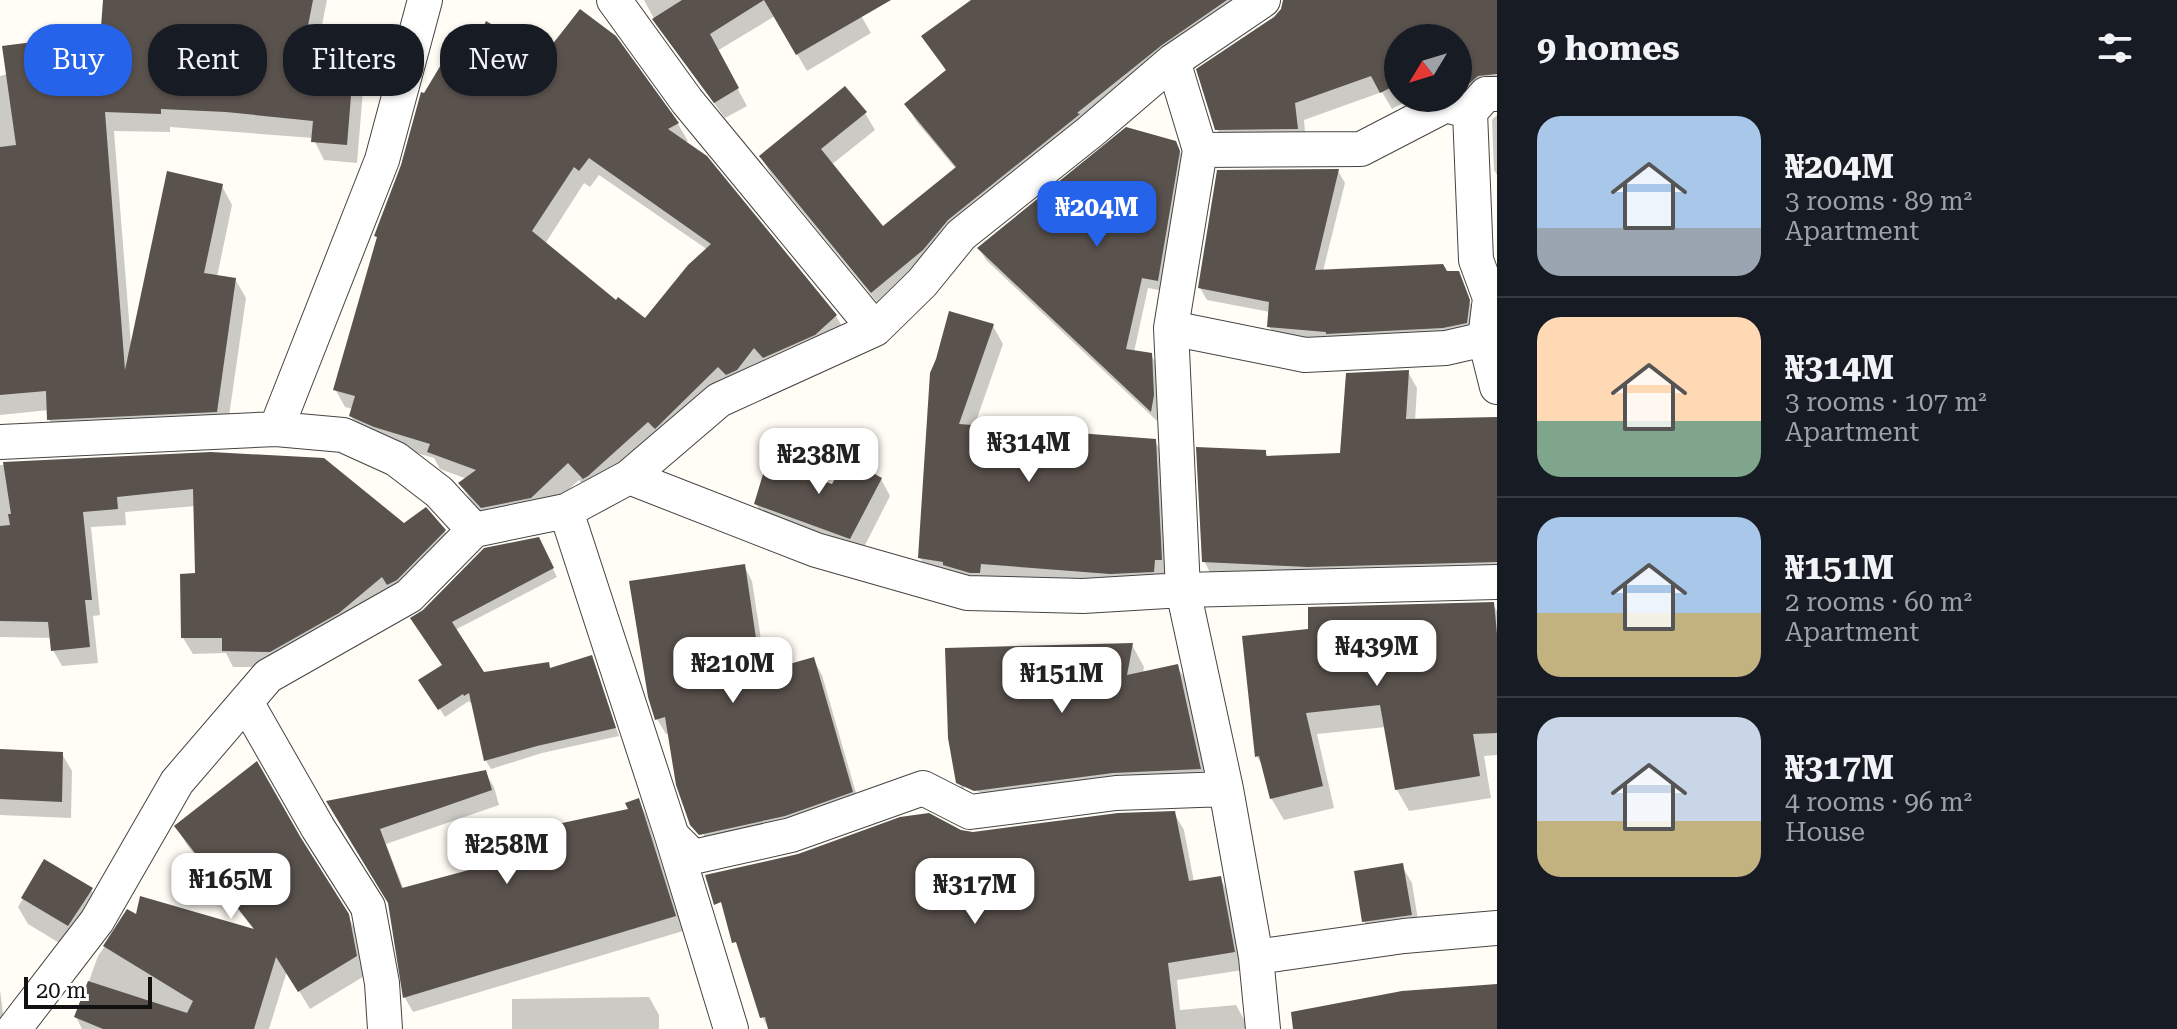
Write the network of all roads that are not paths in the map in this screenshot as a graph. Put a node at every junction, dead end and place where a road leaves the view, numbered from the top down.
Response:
1 (425, 0) edge
2 (614, 0) edge
3 (1263, 0) edge
4 (1173, 61) junction
5 (1483, 103) edge
6 (1200, 150) junction
7 (1171, 328) junction
8 (875, 329) junction
9 (1485, 339) junction
10 (1497, 387) edge
11 (276, 429) junction
12 (0, 442) edge
13 (629, 477) junction
14 (566, 511) junction
15 (474, 530) junction
16 (1497, 582) edge
17 (1183, 590) junction
18 (246, 702) junction
19 (1226, 789) junction
20 (672, 836) junction
21 (1497, 928) edge
22 (1256, 957) junction
23 (14, 1029) edge
24 (385, 1029) edge
25 (731, 1029) edge
26 (1263, 1029) edge

1 - 11 street
2 - 8 street
3 - 4 street
4 - 6 street
4 - 8 street
5 - 6 street
5 - 9 street
6 - 7 street
7 - 9 street
7 - 17 street
8 - 13 street
9 - 10 street
11 - 12 street
11 - 15 street
13 - 14 street
13 - 17 street
14 - 15 street
14 - 20 street
15 - 18 street
16 - 17 street
17 - 19 street
18 - 23 street
18 - 24 street
19 - 20 street
19 - 22 street
20 - 25 street
21 - 22 street
22 - 26 street

